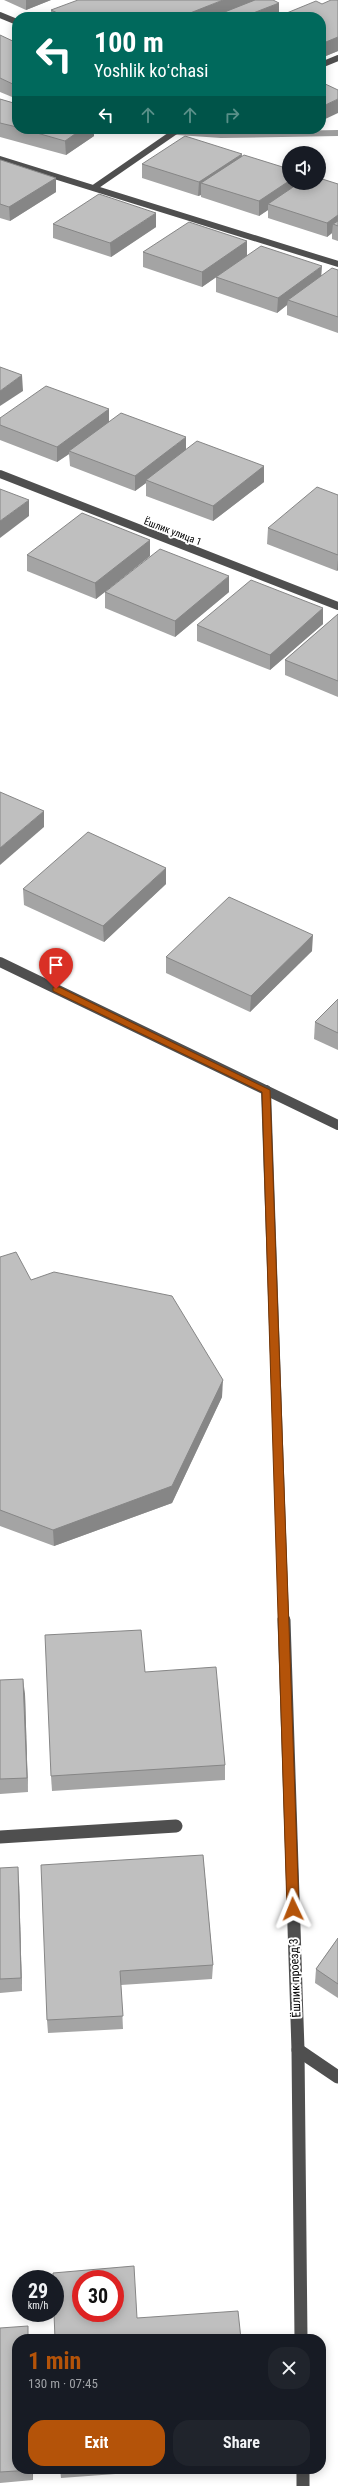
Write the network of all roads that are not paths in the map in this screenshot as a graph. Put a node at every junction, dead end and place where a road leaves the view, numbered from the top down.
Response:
1 (0, 15) edge
2 (12, 20) edge
3 (338, 58) edge
4 (326, 63) edge
5 (172, 134) edge
6 (0, 159) edge
7 (95, 186) junction
8 (338, 264) edge
9 (0, 474) edge
10 (338, 606) edge
11 (0, 962) edge
12 (266, 1090) junction
13 (338, 1125) edge
14 (176, 1826) dead end
15 (0, 1836) edge
16 (298, 2050) junction
17 (338, 2077) edge
18 (301, 2334) edge
19 (303, 2474) edge
20 (303, 2486) edge

1 - 2 street
3 - 4 street
5 - 7 street
6 - 7 street
7 - 8 street
9 - 10 street, Ёшлик улица 1
11 - 12 street
12 - 13 street
12 - 16 street, Ёшлик проезд 3
14 - 15 street
16 - 17 street
16 - 18 street, Ёшлик проезд 3
19 - 20 street

